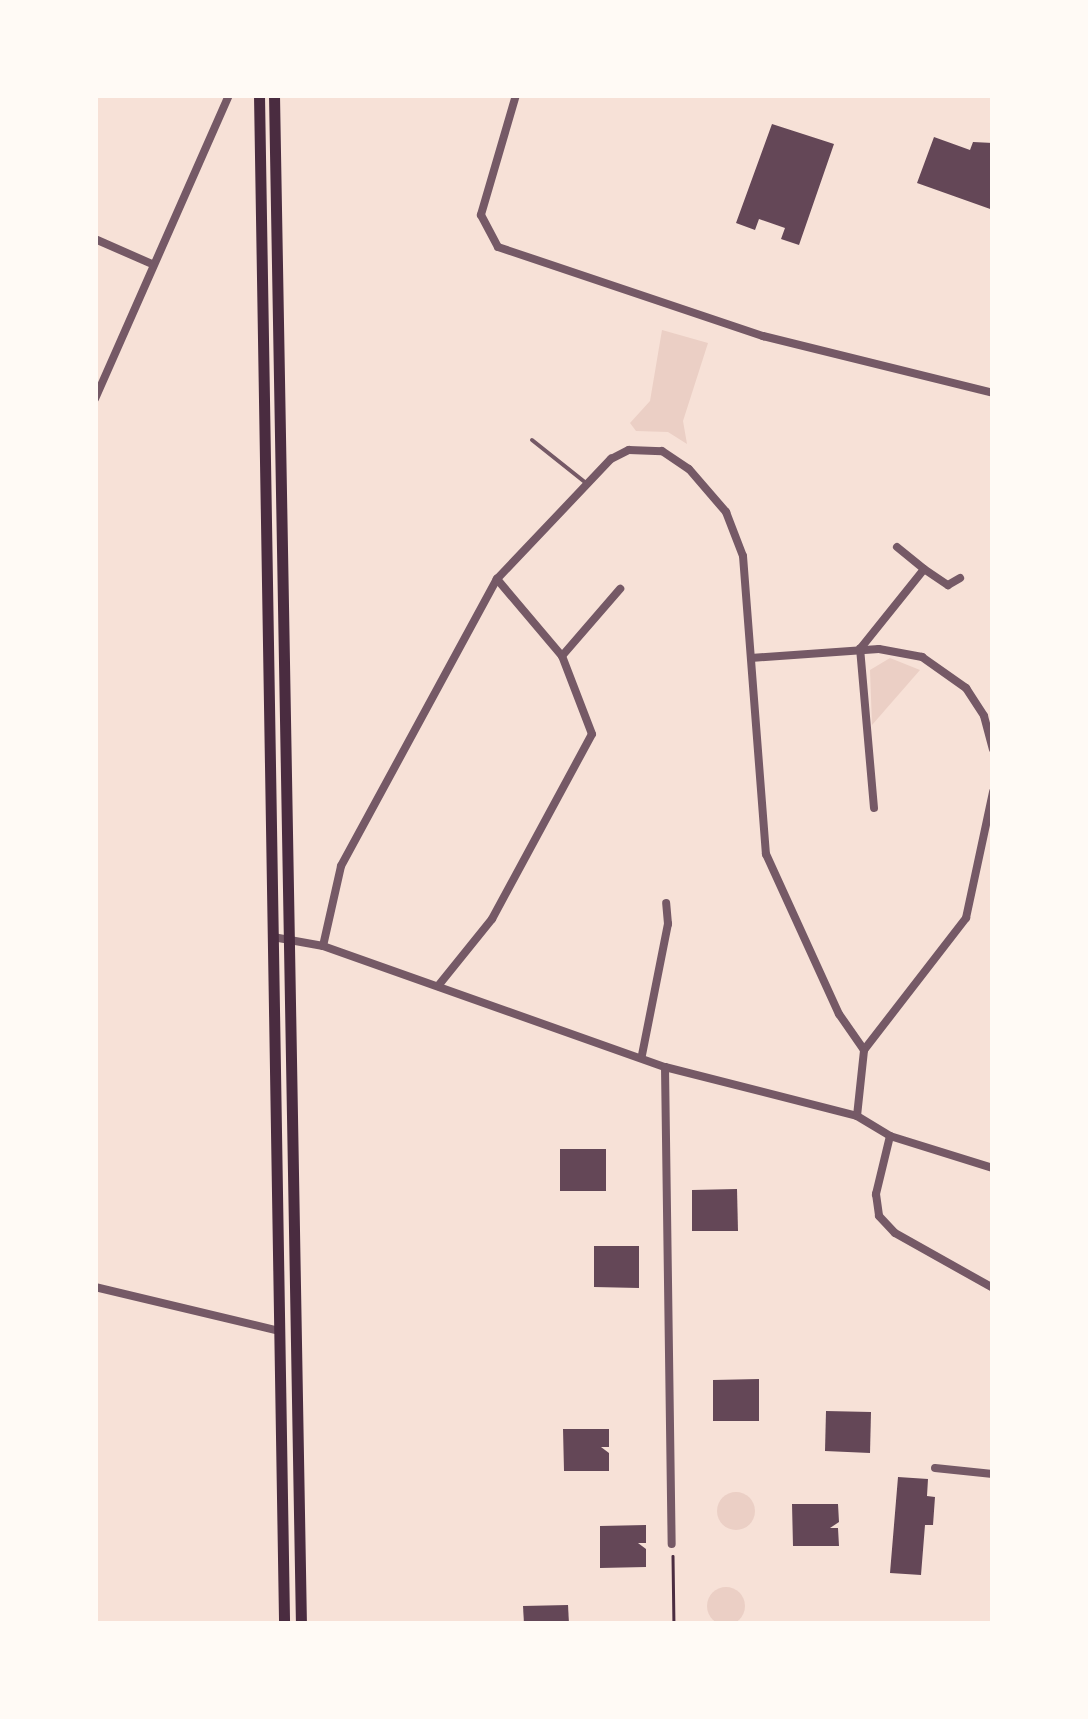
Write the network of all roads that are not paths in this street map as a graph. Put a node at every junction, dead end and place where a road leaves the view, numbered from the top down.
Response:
1 (229, 95) edge
2 (259, 95) edge
3 (274, 95) edge
4 (516, 95) edge
5 (95, 240) edge
6 (152, 264) junction
7 (993, 393) edge
8 (95, 399) edge
9 (532, 440) dead end
10 (586, 483) junction
11 (897, 547) dead end
12 (924, 568) junction
13 (960, 578) dead end
14 (497, 579) junction
15 (620, 590) dead end
16 (860, 650) junction
17 (562, 656) junction
18 (751, 658) junction
19 (993, 749) edge
20 (993, 792) edge
21 (874, 808) dead end
22 (666, 903) dead end
23 (272, 938) junction
24 (288, 938) junction
25 (323, 946) junction
26 (438, 986) junction
27 (864, 1050) junction
28 (642, 1054) junction
29 (665, 1067) junction
30 (857, 1116) junction
31 (890, 1136) junction
32 (993, 1168) edge
33 (95, 1287) edge
34 (993, 1288) edge
35 (280, 1331) junction
36 (282, 1468) junction
37 (298, 1468) junction
38 (935, 1468) dead end
39 (993, 1474) edge
40 (672, 1544) road end
41 (284, 1624) edge
42 (301, 1624) edge

1 - 6 street
2 - 23 main road
3 - 24 main road
4 - 7 street
5 - 6 street
6 - 8 street
9 - 10 lane
10 - 14 street
10 - 18 street
11 - 12 street
12 - 13 street
12 - 16 street
14 - 17 street
14 - 25 street
15 - 17 street
16 - 18 street
16 - 19 street
16 - 21 street
17 - 26 street
18 - 27 street
20 - 27 street
22 - 28 street
23 - 24 street
23 - 35 main road
24 - 25 street
24 - 37 main road
25 - 26 street
26 - 28 street
27 - 30 street
28 - 29 street
29 - 30 street
29 - 40 street
30 - 31 street
31 - 32 street
31 - 34 street
33 - 35 street
35 - 36 main road
36 - 37 main road
36 - 41 main road
37 - 42 main road
38 - 39 street

